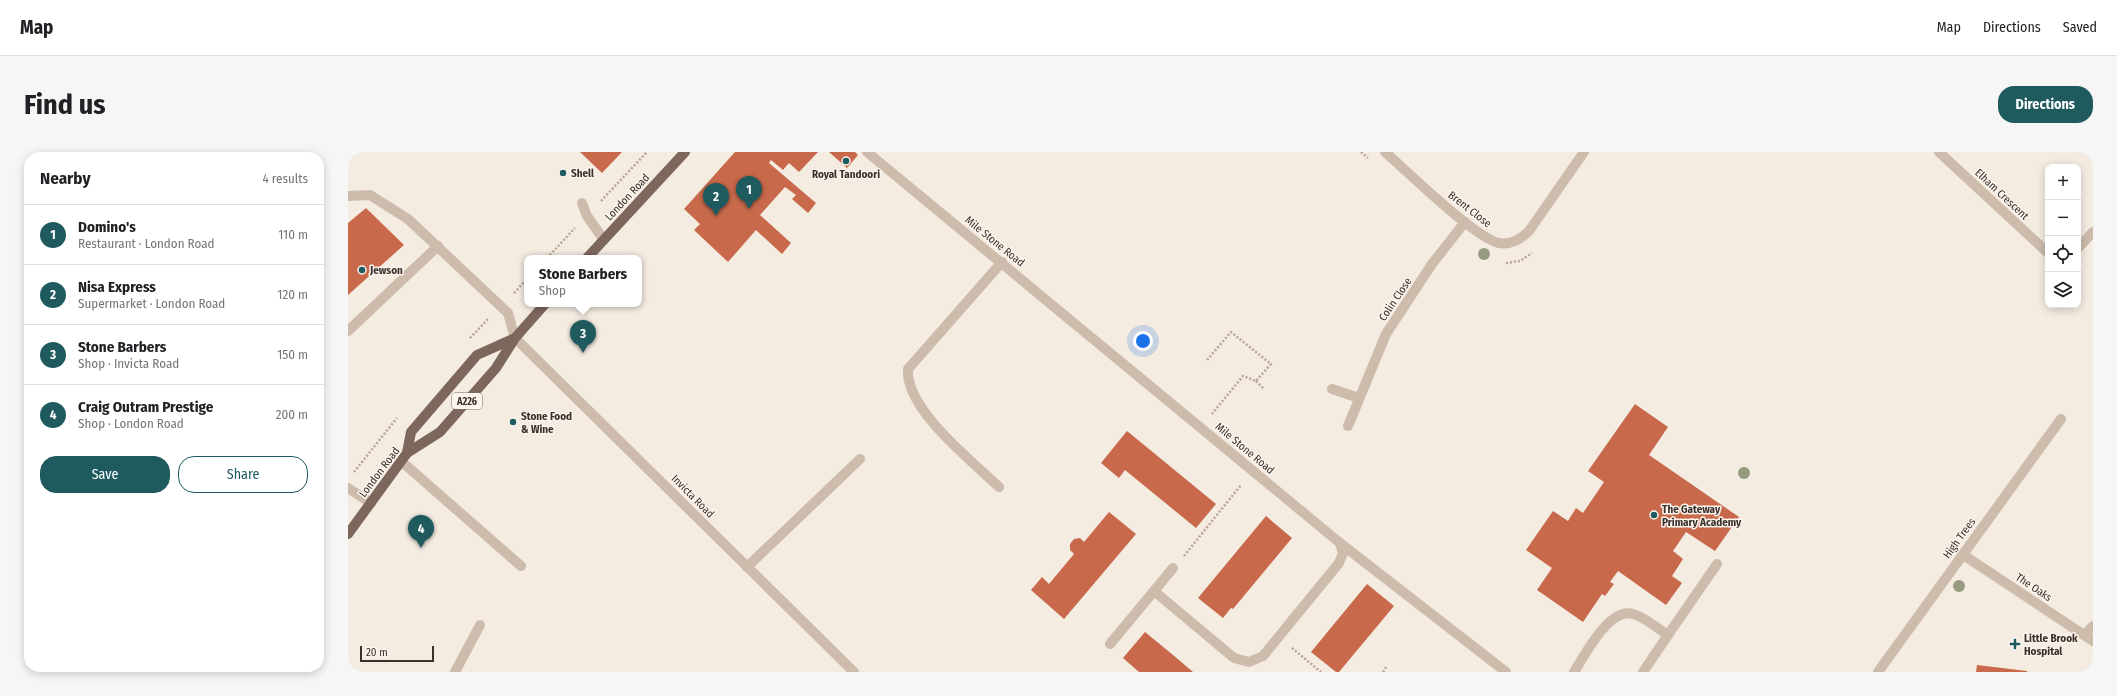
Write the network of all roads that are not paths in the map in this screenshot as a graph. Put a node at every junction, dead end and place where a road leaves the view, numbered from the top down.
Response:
1 (685, 152) edge
2 (868, 152) edge
3 (1385, 152) edge
4 (1584, 152) edge
5 (1939, 152) edge
6 (348, 196) edge
7 (582, 203) dead end
8 (1465, 222) junction
9 (2093, 232) edge
10 (604, 240) junction
11 (2081, 245) edge
12 (438, 246) junction
13 (2045, 250) edge
14 (590, 255) edge
15 (1002, 262) junction
16 (542, 307) edge
17 (348, 331) edge
18 (515, 338) junction
19 (1332, 388) dead end
20 (1359, 398) junction
21 (2060, 419) dead end
22 (1348, 426) dead end
23 (408, 453) junction
24 (860, 458) dead end
25 (401, 461) junction
26 (999, 487) dead end
27 (348, 488) edge
28 (371, 503) junction
29 (348, 534) edge
30 (1340, 543) junction
31 (1962, 554) junction
32 (1717, 564) dead end
33 (521, 566) dead end
34 (747, 567) junction
35 (1173, 568) road end
36 (1154, 592) junction
37 (480, 625) dead end
38 (2093, 626) edge
39 (1668, 635) junction
40 (2084, 635) junction
41 (2093, 641) edge
42 (1110, 644) dead end
43 (455, 672) edge
44 (854, 672) edge
45 (1506, 672) edge
46 (1574, 672) edge
47 (1643, 672) edge
48 (1878, 672) edge

1 - 10 main road, London Road
2 - 15 street, Mile Stone Road
3 - 8 street, Brent Close
4 - 8 street, Brent Close
5 - 13 street, Elham Crescent
6 - 12 street
7 - 10 street
8 - 20 street, Colin Close
9 - 11 street
10 - 14 main road, London Road
12 - 17 street
12 - 18 street
15 - 26 street
15 - 30 street, Mile Stone Road
16 - 18 main road, London Road / A226
18 - 23 main road, London Road / A226
18 - 23 main road
18 - 34 street, Invicta Road
19 - 20 street
20 - 22 street, Colin Close
21 - 31 street, High Trees
23 - 25 main road, London Road / A226
24 - 34 street
25 - 28 main road, London Road / A226
25 - 33 street
27 - 28 street
28 - 29 main road, London Road / A226
30 - 36 street
30 - 45 street, Mile Stone Road
31 - 40 street, The Oaks
31 - 48 street, High Trees
32 - 39 street
34 - 44 street, Invicta Road
35 - 36 street
36 - 42 street
37 - 43 street
38 - 40 street
39 - 46 street
39 - 47 street
40 - 41 street, The Oaks

